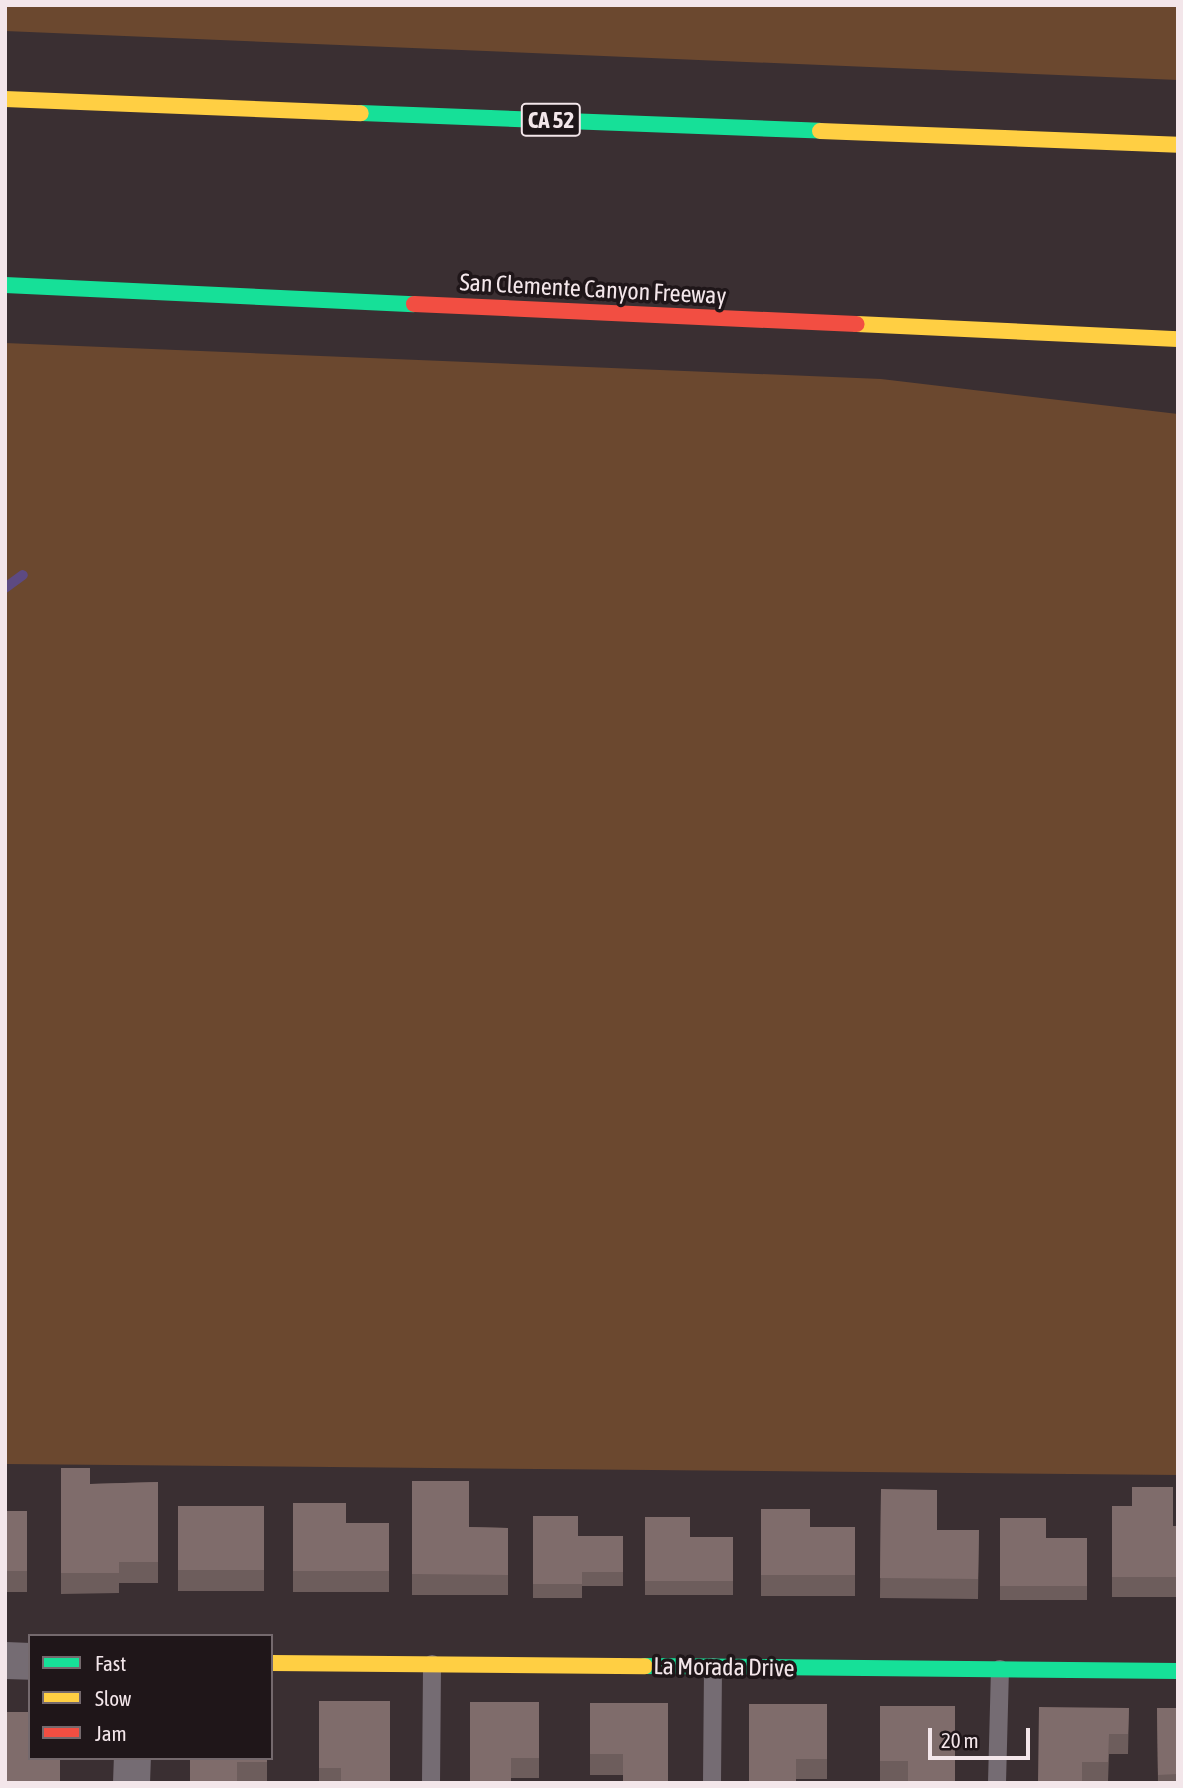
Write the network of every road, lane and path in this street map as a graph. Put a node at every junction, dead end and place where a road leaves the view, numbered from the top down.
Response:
1 (5, 99) edge
2 (1178, 138) edge
3 (1097, 141) junction
4 (1178, 145) edge
5 (5, 285) edge
6 (1091, 335) junction
7 (1178, 339) edge
8 (1178, 349) edge
9 (5, 1660) edge
10 (28, 1661) edge
11 (273, 1663) edge
12 (432, 1664) junction
13 (713, 1667) junction
14 (1000, 1670) junction
15 (1178, 1671) edge
16 (132, 1760) edge
17 (131, 1783) edge
18 (430, 1783) edge
19 (712, 1783) edge
20 (997, 1783) edge

1 - 3 main road, CA 52
2 - 3 main road
3 - 4 main road, CA 52
5 - 6 main road, San Clemente Canyon Freeway
6 - 7 main road, San Clemente Canyon Freeway
6 - 8 main road
9 - 10 street
11 - 12 main road, La Morada Drive
12 - 13 main road, La Morada Drive
12 - 18 lane
13 - 14 main road, La Morada Drive
13 - 19 lane
14 - 15 main road, La Morada Drive
14 - 20 lane
16 - 17 street

